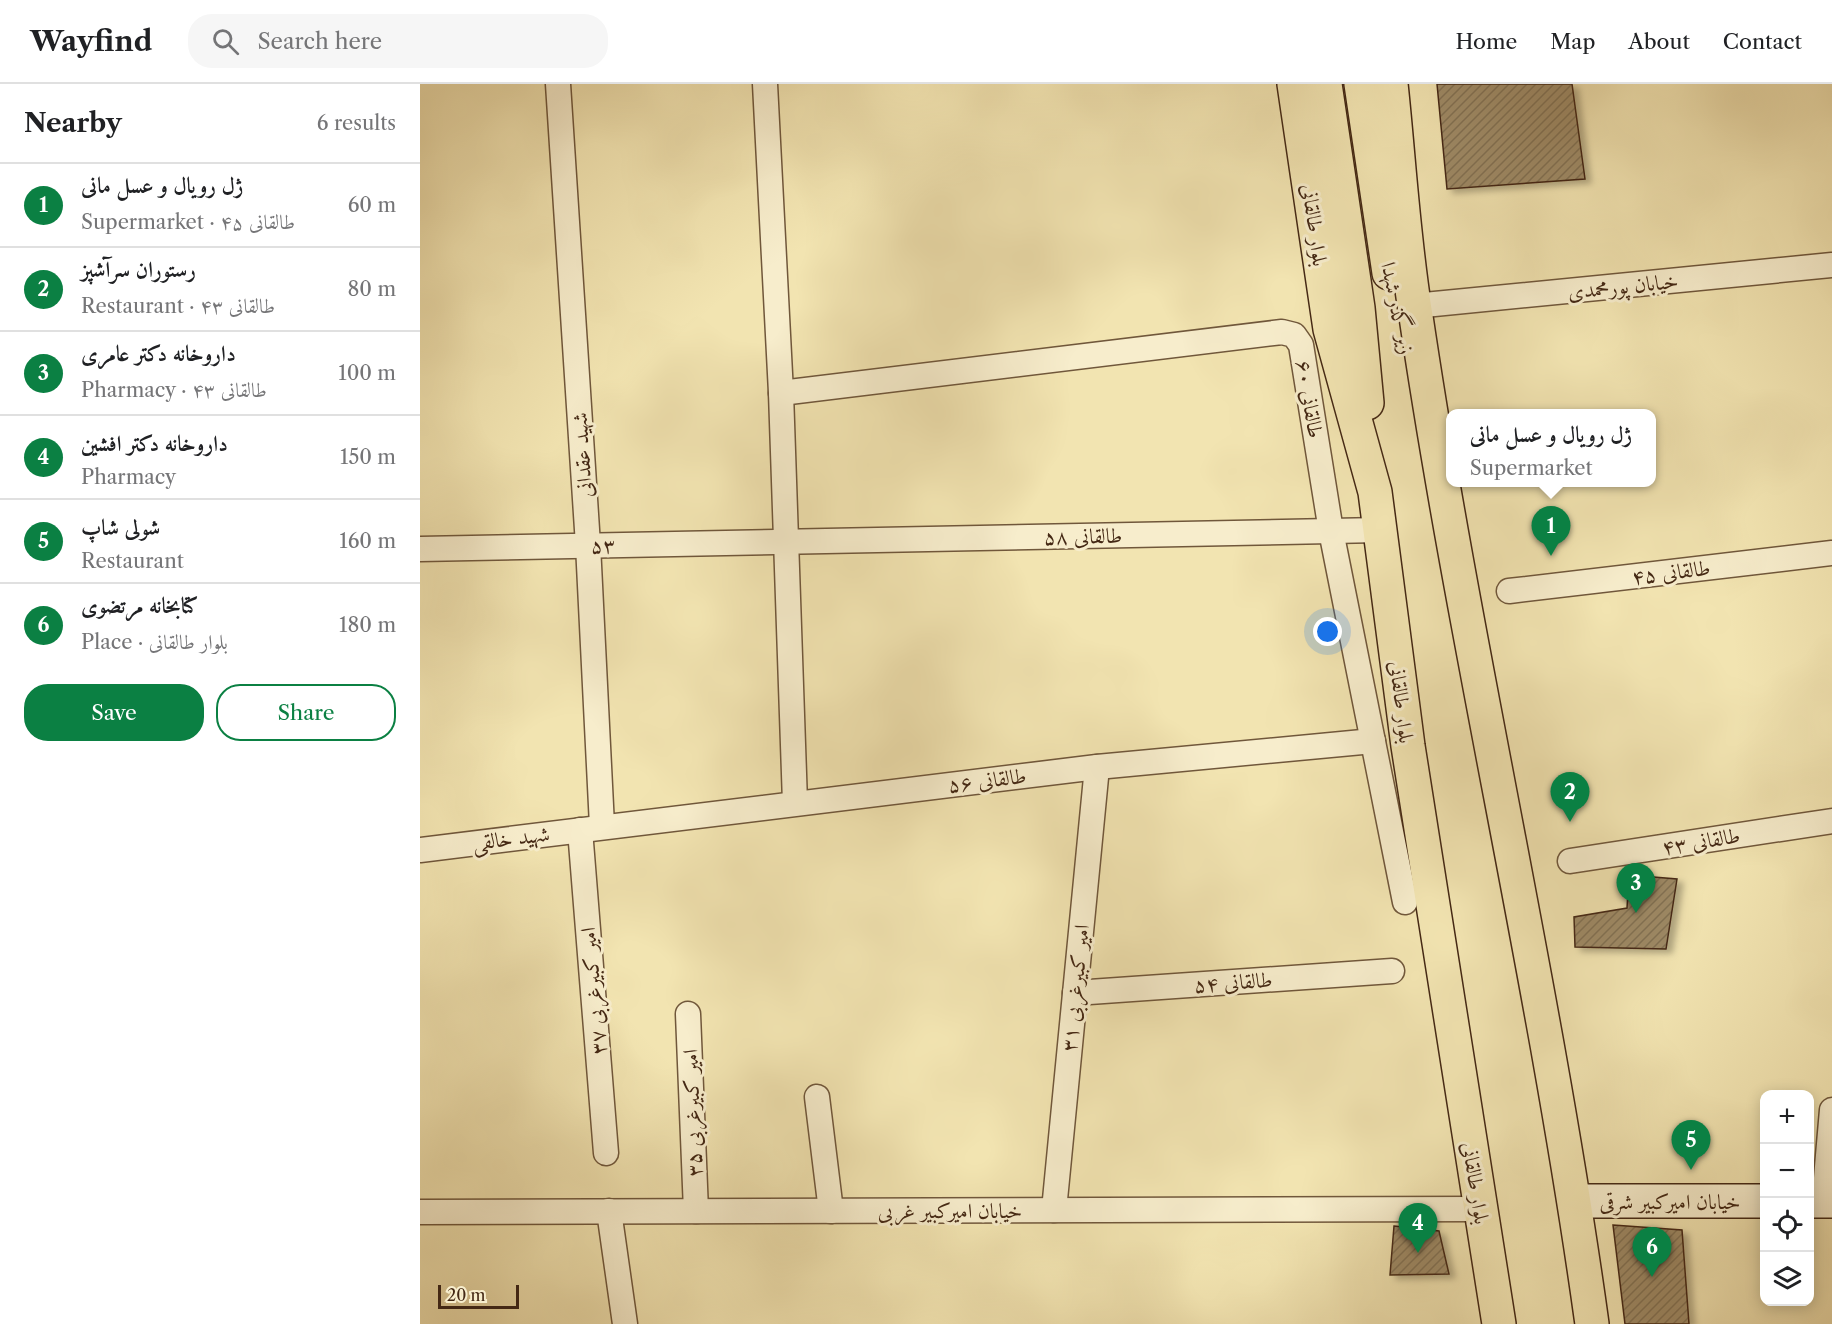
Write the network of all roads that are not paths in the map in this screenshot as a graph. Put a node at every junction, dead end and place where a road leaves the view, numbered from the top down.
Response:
1 (558, 84) edge
2 (765, 84) edge
3 (1294, 84) edge
4 (1325, 84) edge
5 (1361, 84) edge
6 (1391, 84) edge
7 (1832, 265) edge
8 (1414, 306) junction
9 (781, 393) junction
10 (1376, 492) junction
11 (1450, 529) junction
12 (1380, 530) junction
13 (1331, 531) junction
14 (786, 541) junction
15 (588, 545) junction
16 (420, 549) edge
17 (1832, 553) edge
18 (1509, 591) dead end
19 (1373, 741) junction
20 (1097, 767) junction
21 (795, 803) junction
22 (1832, 821) edge
23 (591, 828) junction
24 (420, 850) edge
25 (1570, 861) dead end
26 (1405, 902) dead end
27 (1392, 971) dead end
28 (1075, 993) junction
29 (688, 1014) dead end
30 (817, 1096) dead end
31 (1832, 1110) edge
32 (606, 1153) dead end
33 (1575, 1201) junction
34 (1760, 1201) edge
35 (1822, 1201) edge
36 (1480, 1209) junction
37 (1054, 1210) junction
38 (609, 1211) junction
39 (696, 1211) junction
40 (831, 1211) junction
41 (420, 1212) edge
42 (625, 1324) edge
43 (1499, 1324) edge
44 (1592, 1324) edge

1 - 15 street, شهید عقدانی
2 - 9 street
3 - 10 main road, بلوار طالقانی
4 - 10 main road, زیر گذر شهدا
5 - 11 main road, زیر گذر شهدا
6 - 8 main road
7 - 8 street, خیابان پورمحمدی
8 - 11 main road
9 - 13 street, طالقانی ۶۰
9 - 14 street
10 - 12 main road, بلوار طالقانی
11 - 33 main road
12 - 13 street, طالقانی ۵۸
12 - 36 main road, بلوار طالقانی
13 - 14 street, طالقانی ۵۸
13 - 19 street, طالقانی ۶۰
14 - 15 street, ۵۳
14 - 21 street
15 - 16 street, ۵۳
15 - 23 street, شهید عقدانی
17 - 18 street, طالقانی ۴۵
19 - 20 street, طالقانی ۵۶
19 - 26 street, طالقانی ۶۰
20 - 21 street, طالقانی ۵۶
20 - 28 street, امیر کبیرغربی ۳۱
21 - 23 street, طالقانی ۵۶
22 - 25 street, طالقانی ۴۳
23 - 24 street, شهید خالقی
23 - 32 street, امیر کبیرغربی ۳۷
27 - 28 street, طالقانی ۵۴
28 - 37 street, امیر کبیرغربی ۳۱
29 - 39 street, امیر کبیرغربی ۳۵
30 - 40 street
31 - 35 street
33 - 34 street, خیابان امیرکبیر شرقی
33 - 44 main road
36 - 37 street, خیابان امیرکبیر غربی
36 - 43 main road, بلوار طالقانی
37 - 40 street, خیابان امیرکبیر غربی
38 - 39 street, خیابان امیرکبیر غربی
38 - 41 street, خیابان امیرکبیر غربی
38 - 42 street
39 - 40 street, خیابان امیرکبیر غربی

